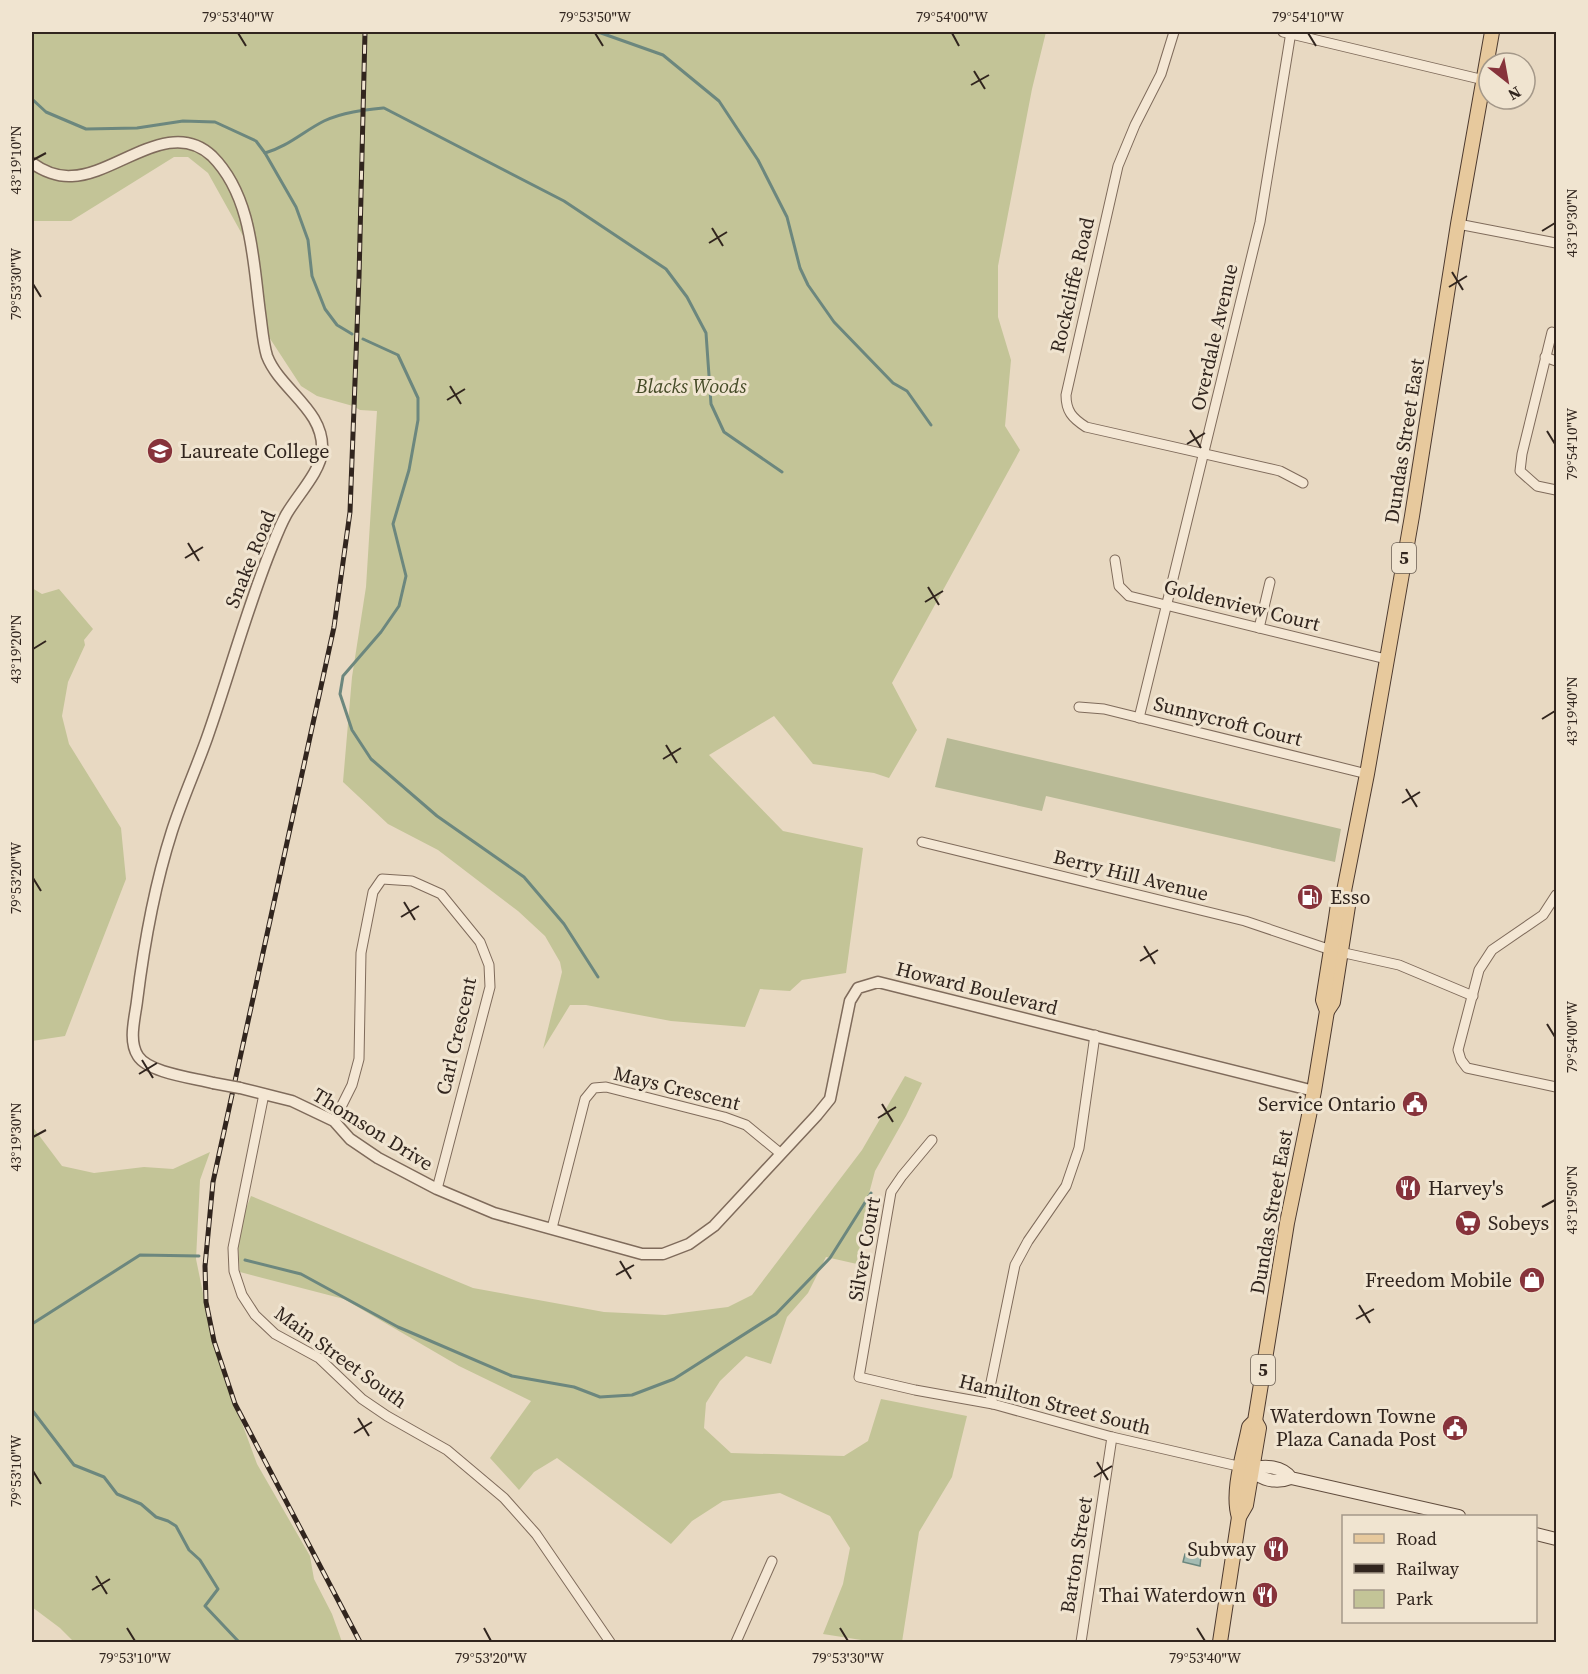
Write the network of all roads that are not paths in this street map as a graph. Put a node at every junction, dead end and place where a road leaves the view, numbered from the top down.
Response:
1 (1174, 32) edge
2 (1288, 32) edge
3 (1492, 32) edge
4 (1489, 51) edge
5 (1477, 78) edge
6 (1478, 111) edge
7 (32, 163) edge
8 (1458, 224) junction
9 (1557, 243) edge
10 (1552, 332) dead end
11 (1545, 357) junction
12 (1557, 361) edge
13 (1205, 455) junction
14 (1303, 483) dead end
15 (1557, 490) edge
16 (1115, 560) dead end
17 (1270, 582) dead end
18 (1166, 605) junction
19 (1259, 628) junction
20 (1386, 659) junction
21 (1079, 707) dead end
22 (1139, 718) junction
23 (1368, 774) junction
24 (922, 842) dead end
25 (1557, 896) edge
26 (1336, 951) junction
27 (1473, 996) junction
28 (1095, 1035) junction
29 (1557, 1087) edge
30 (1314, 1091) junction
31 (264, 1095) junction
32 (334, 1121) junction
33 (932, 1140) dead end
34 (780, 1153) junction
35 (437, 1189) junction
36 (494, 1213) joint
37 (552, 1228) junction
38 (859, 1377) joint
39 (993, 1404) junction
40 (1112, 1437) junction
41 (1246, 1468) junction
42 (1455, 1515) edge
43 (1537, 1534) edge
44 (1557, 1539) edge
45 (772, 1561) dead end
46 (610, 1642) edge
47 (736, 1642) edge
48 (1081, 1642) edge
49 (1220, 1642) edge

1 - 13 street, Rockcliffe Road
2 - 5 street
2 - 13 street, Overdale Avenue
3 - 4 main road, Dundas Street East / 5
6 - 8 main road, Dundas Street East / 5
7 - 31 street, Snake Road, bridge
8 - 9 street
8 - 20 main road, Dundas Street East / 5
10 - 11 street
11 - 12 street
11 - 15 street
13 - 14 street
13 - 18 street, Overdale Avenue
16 - 18 street, Goldenview Court
17 - 19 street
18 - 19 street, Goldenview Court
18 - 22 street, Overdale Avenue
19 - 20 street, Goldenview Court
20 - 23 main road, Dundas Street East / 5
21 - 22 street, Sunnycroft Court
22 - 23 street, Sunnycroft Court
23 - 26 main road, Dundas Street East / 5
24 - 26 street, Berry Hill Avenue
25 - 27 street
26 - 27 street, Berry Hill Avenue
26 - 30 main road, Dundas Street East / 5
27 - 29 street
28 - 30 street, Howard Boulevard
28 - 34 street, Howard Boulevard
28 - 39 street
30 - 41 main road, Dundas Street East / 5
31 - 32 street, Thomson Drive
31 - 46 street, Main Street South
32 - 35 street, Thomson Drive
32 - 35 street, Carl Crescent
33 - 38 street, Silver Court
34 - 37 street, Howard Boulevard
34 - 37 street, Mays Crescent
35 - 36 street, Thomson Drive
36 - 37 street, Howard Boulevard
38 - 39 street, Hamilton Street South
39 - 40 street, Hamilton Street South
40 - 41 street, Hamilton Street South
40 - 48 street, Barton Street
41 - 42 main road
41 - 49 main road, Dundas Street East / 5
43 - 44 main road
45 - 47 street

